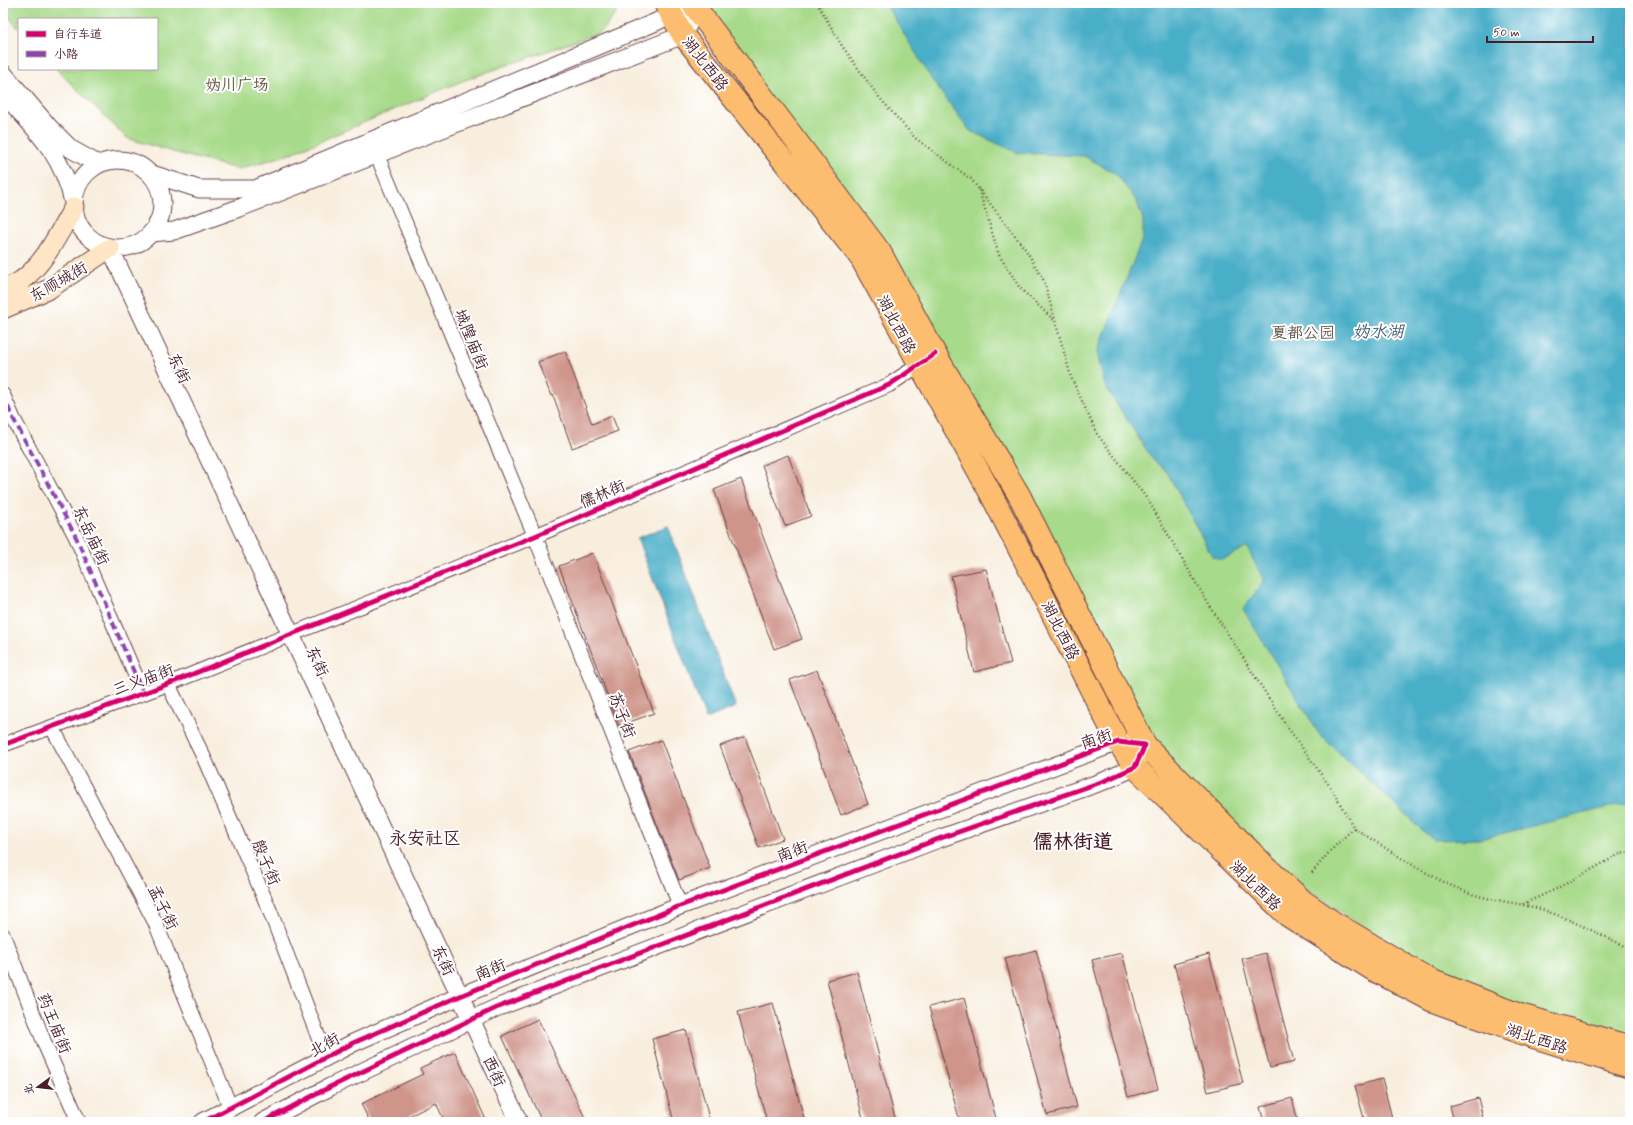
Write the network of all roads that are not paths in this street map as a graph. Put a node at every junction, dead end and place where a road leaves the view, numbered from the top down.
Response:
1 (694, 7) edge
2 (668, 8) edge
3 (683, 35) junction
4 (3, 73) edge
5 (3, 93) edge
6 (377, 155) junction
7 (98, 164) junction
8 (149, 173) junction
9 (74, 207) junction
10 (151, 233) junction
11 (110, 248) junction
12 (3, 290) edge
13 (3, 309) edge
14 (927, 359) junction
15 (3, 395) edge
16 (535, 536) junction
17 (291, 634) junction
18 (168, 684) junction
19 (143, 693) junction
20 (52, 727) junction
21 (1118, 742) junction
22 (3, 745) edge
23 (1146, 745) junction
24 (1135, 766) junction
25 (680, 906) junction
26 (3, 935) edge
27 (460, 996) junction
28 (472, 1020) junction
29 (1630, 1045) edge
30 (326, 1057) junction
31 (1630, 1067) edge
32 (231, 1109) junction
33 (79, 1122) edge
34 (204, 1122) edge
35 (263, 1122) edge
36 (519, 1122) edge

1 - 2 street
1 - 3 street
1 - 14 main road, 湖北西路
2 - 3 main road, 湖北西路
2 - 8 street
3 - 6 street
3 - 14 main road, 湖北西路
4 - 7 street
5 - 9 street
6 - 10 street
6 - 16 street, 城隍庙街
7 - 8 street
7 - 9 street
8 - 10 street
9 - 11 street
9 - 12 main road, 东顺城街
10 - 11 street
11 - 13 main road, 东顺城街
11 - 17 street, 东街
14 - 16 street, 儒林街
14 - 21 main road, 湖北西路
14 - 23 main road, 湖北西路
15 - 19 street, 东岳庙街
16 - 17 street, 儒林街
16 - 25 street, 苏子街
17 - 18 street, 三义庙街
17 - 27 street, 东街
18 - 19 street, 三义庙街
18 - 30 street, 殷子街
19 - 20 street, 三义庙街
20 - 22 street, 三义庙街
20 - 32 street, 孟子街
21 - 23 street, 南街
21 - 24 main road, 湖北西路
21 - 25 street, 南街
23 - 24 street
23 - 29 main road, 湖北西路
24 - 28 street
24 - 31 main road, 湖北西路
25 - 27 street, 南街
26 - 33 street, 药王庙街
27 - 28 street, 东街
27 - 30 street, 北街
28 - 35 street
28 - 36 street, 西街
30 - 32 street, 北街
32 - 34 street, 北街

